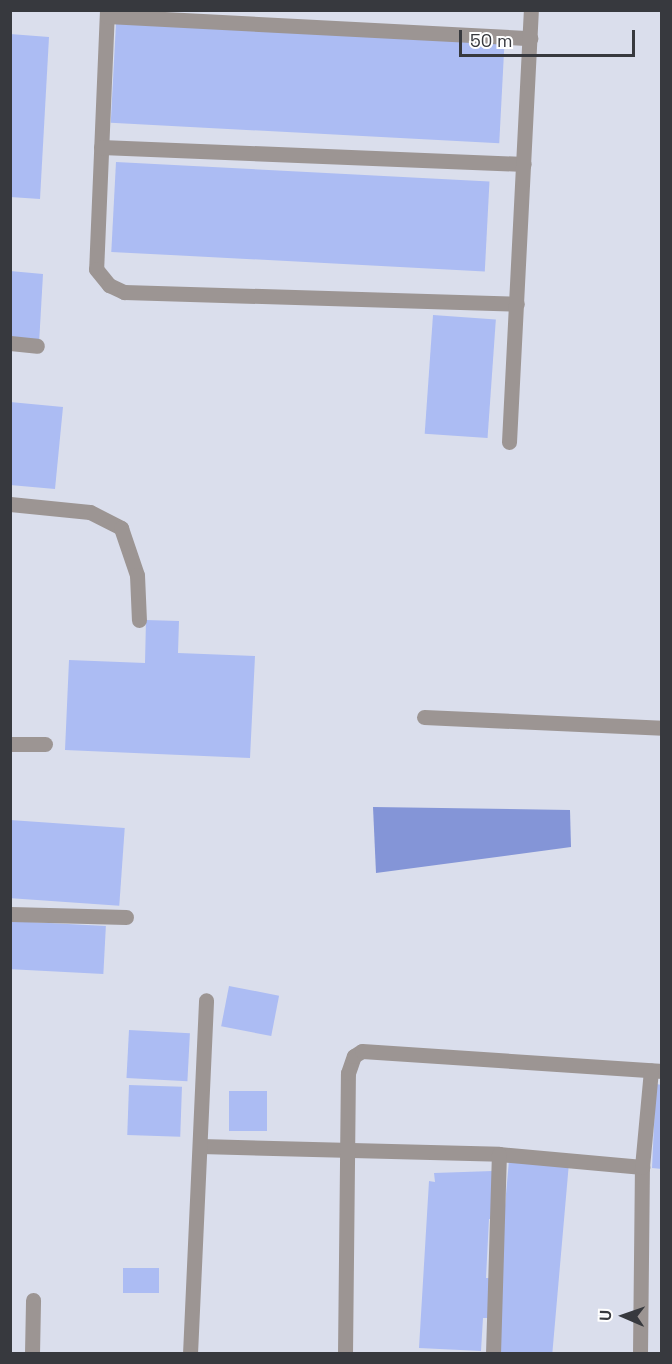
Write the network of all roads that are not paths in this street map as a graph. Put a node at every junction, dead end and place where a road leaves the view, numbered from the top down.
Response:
1 (531, 10) edge
2 (107, 13) edge
3 (530, 38) junction
4 (101, 147) junction
5 (524, 164) junction
6 (517, 304) junction
7 (10, 343) edge
8 (37, 346) dead end
9 (509, 442) dead end
10 (10, 504) edge
11 (139, 620) dead end
12 (424, 717) dead end
13 (662, 728) edge
14 (10, 744) edge
15 (45, 744) dead end
16 (10, 914) edge
17 (126, 917) dead end
18 (206, 1000) dead end
19 (656, 1070) edge
20 (200, 1146) junction
21 (348, 1152) junction
22 (499, 1154) junction
23 (642, 1167) junction
24 (33, 1300) dead end
25 (32, 1353) edge
26 (190, 1353) edge
27 (345, 1353) edge
28 (493, 1353) edge
29 (640, 1353) edge

1 - 3 street
2 - 3 street
2 - 4 street
3 - 5 street
4 - 5 street
4 - 6 street
5 - 6 street
6 - 9 street
7 - 8 street
10 - 11 street
12 - 13 street
14 - 15 street
16 - 17 street
18 - 20 street
19 - 21 street
19 - 23 street
20 - 21 street
20 - 26 street
21 - 22 street
21 - 27 street
22 - 23 street
22 - 28 street
23 - 29 street
24 - 25 street

